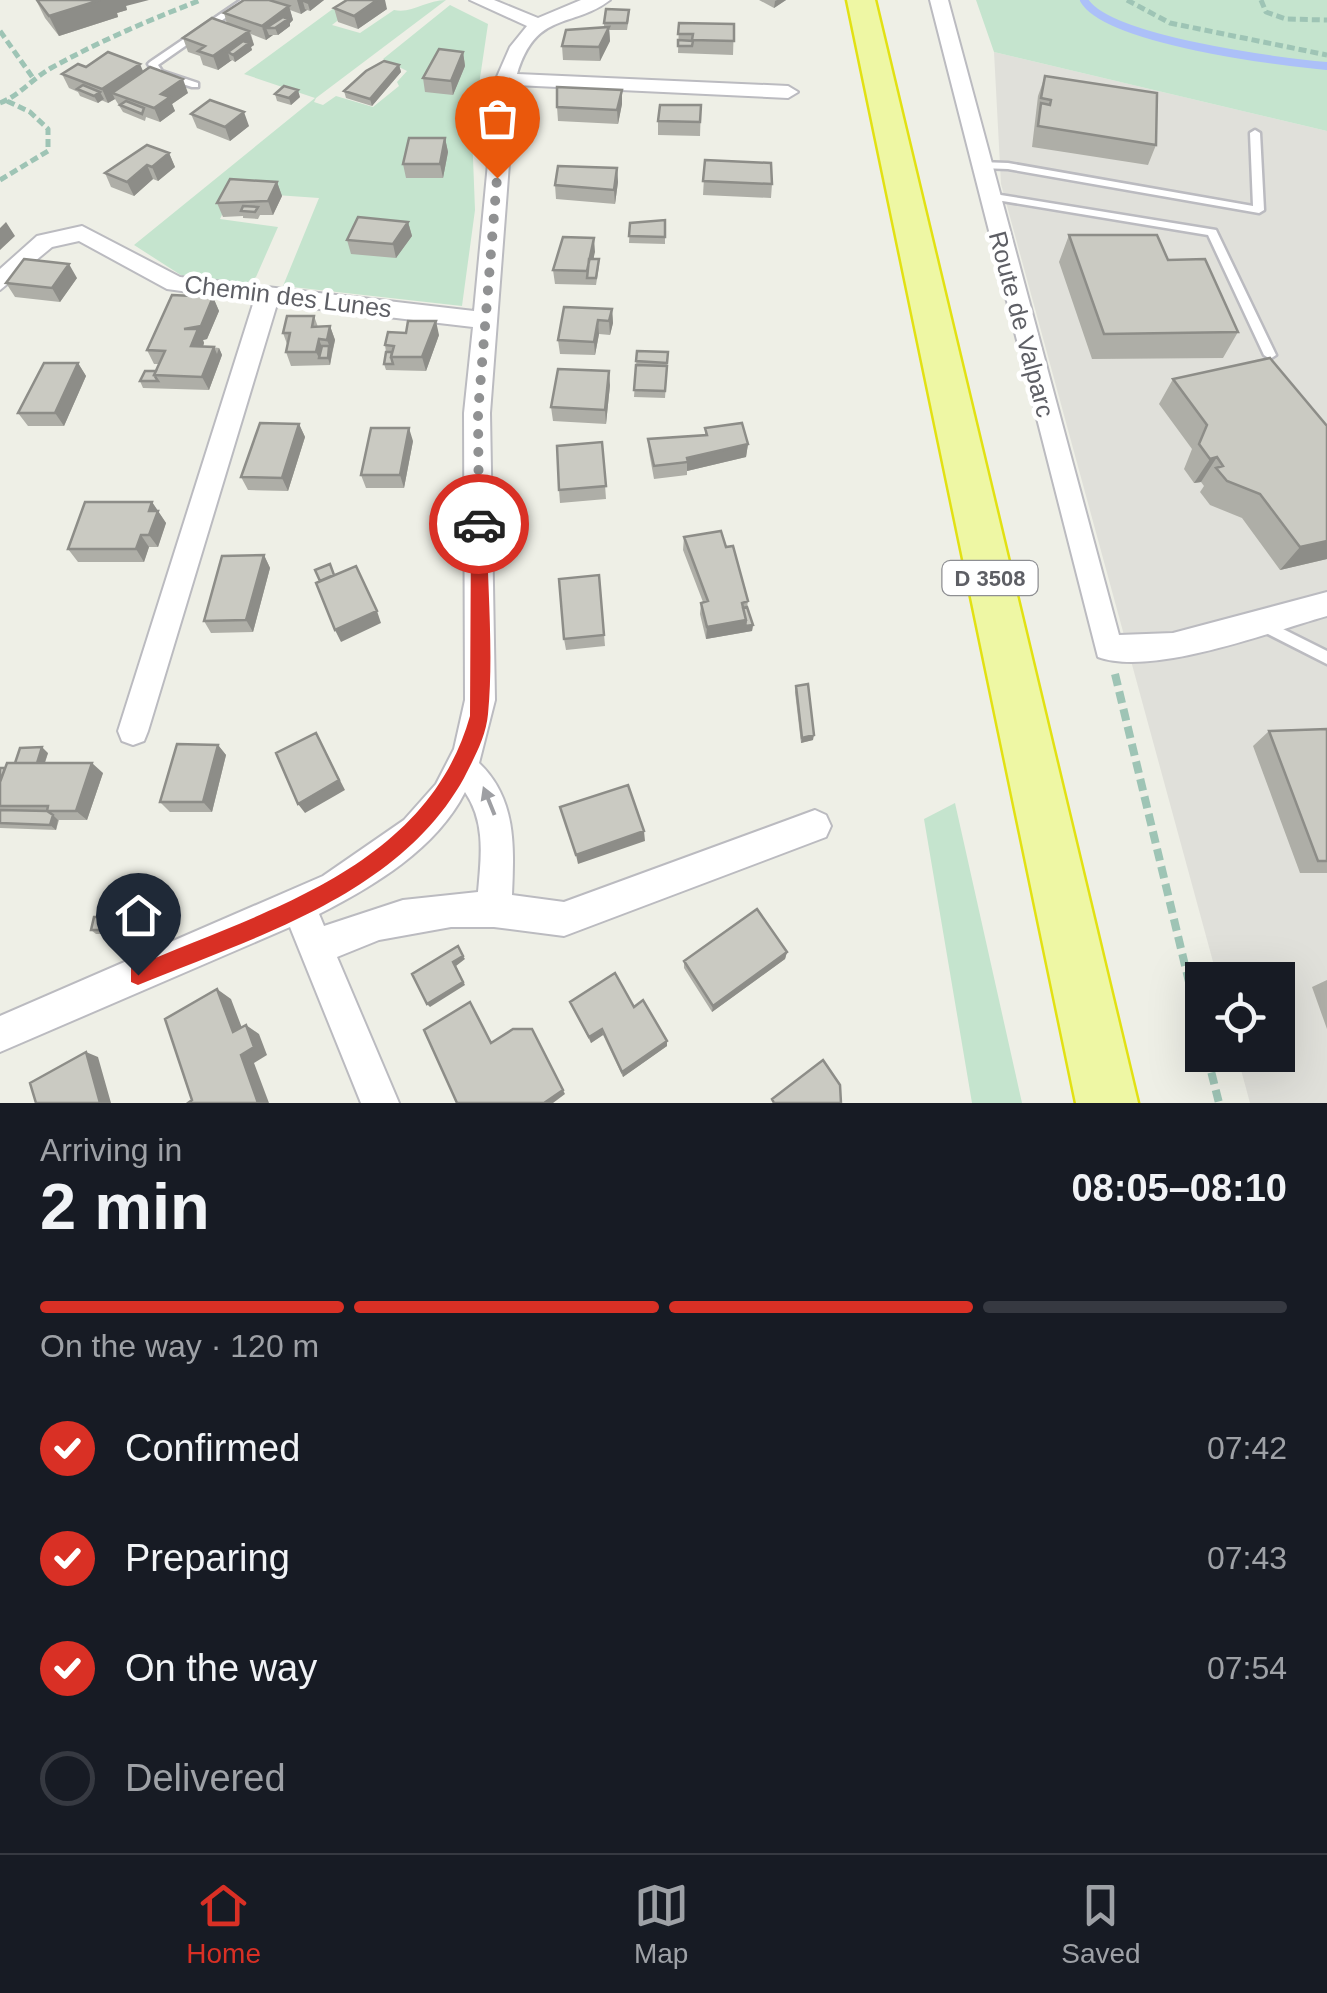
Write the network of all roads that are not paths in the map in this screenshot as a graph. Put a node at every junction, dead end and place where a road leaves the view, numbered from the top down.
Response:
1 (247, 0) edge
2 (478, 0) edge
3 (600, 0) edge
4 (861, 0) edge
5 (940, 0) edge
6 (536, 24) junction
7 (506, 79) junction
8 (194, 85) dead end
9 (788, 92) dead end
10 (1254, 133) dead end
11 (980, 165) junction
12 (988, 196) junction
13 (0, 282) edge
14 (268, 294) junction
15 (485, 320) junction
16 (1270, 354) edge
17 (1327, 604) edge
18 (1260, 624) junction
19 (1327, 658) edge
20 (134, 731) dead end
21 (461, 767) junction
22 (815, 826) dead end
23 (299, 907) junction
24 (494, 910) junction
25 (318, 948) junction
26 (0, 1034) edge
27 (380, 1103) edge
28 (1108, 1103) edge

1 - 8 lane
2 - 6 street
3 - 6 street
4 - 28 highway, D 3508
5 - 11 street, Route de Valparc
6 - 7 street
7 - 9 street
7 - 15 street
10 - 11 lane
11 - 12 street, Route de Valparc
12 - 16 lane
12 - 18 street, Route de Valparc
13 - 14 street, Chemin des Lunes
14 - 15 street, Chemin des Lunes
14 - 20 street
15 - 21 street
17 - 18 street
18 - 19 lane
21 - 23 street
24 -> 21 street
22 - 24 street
23 - 25 street
23 - 26 street
24 - 25 street
25 - 27 street

